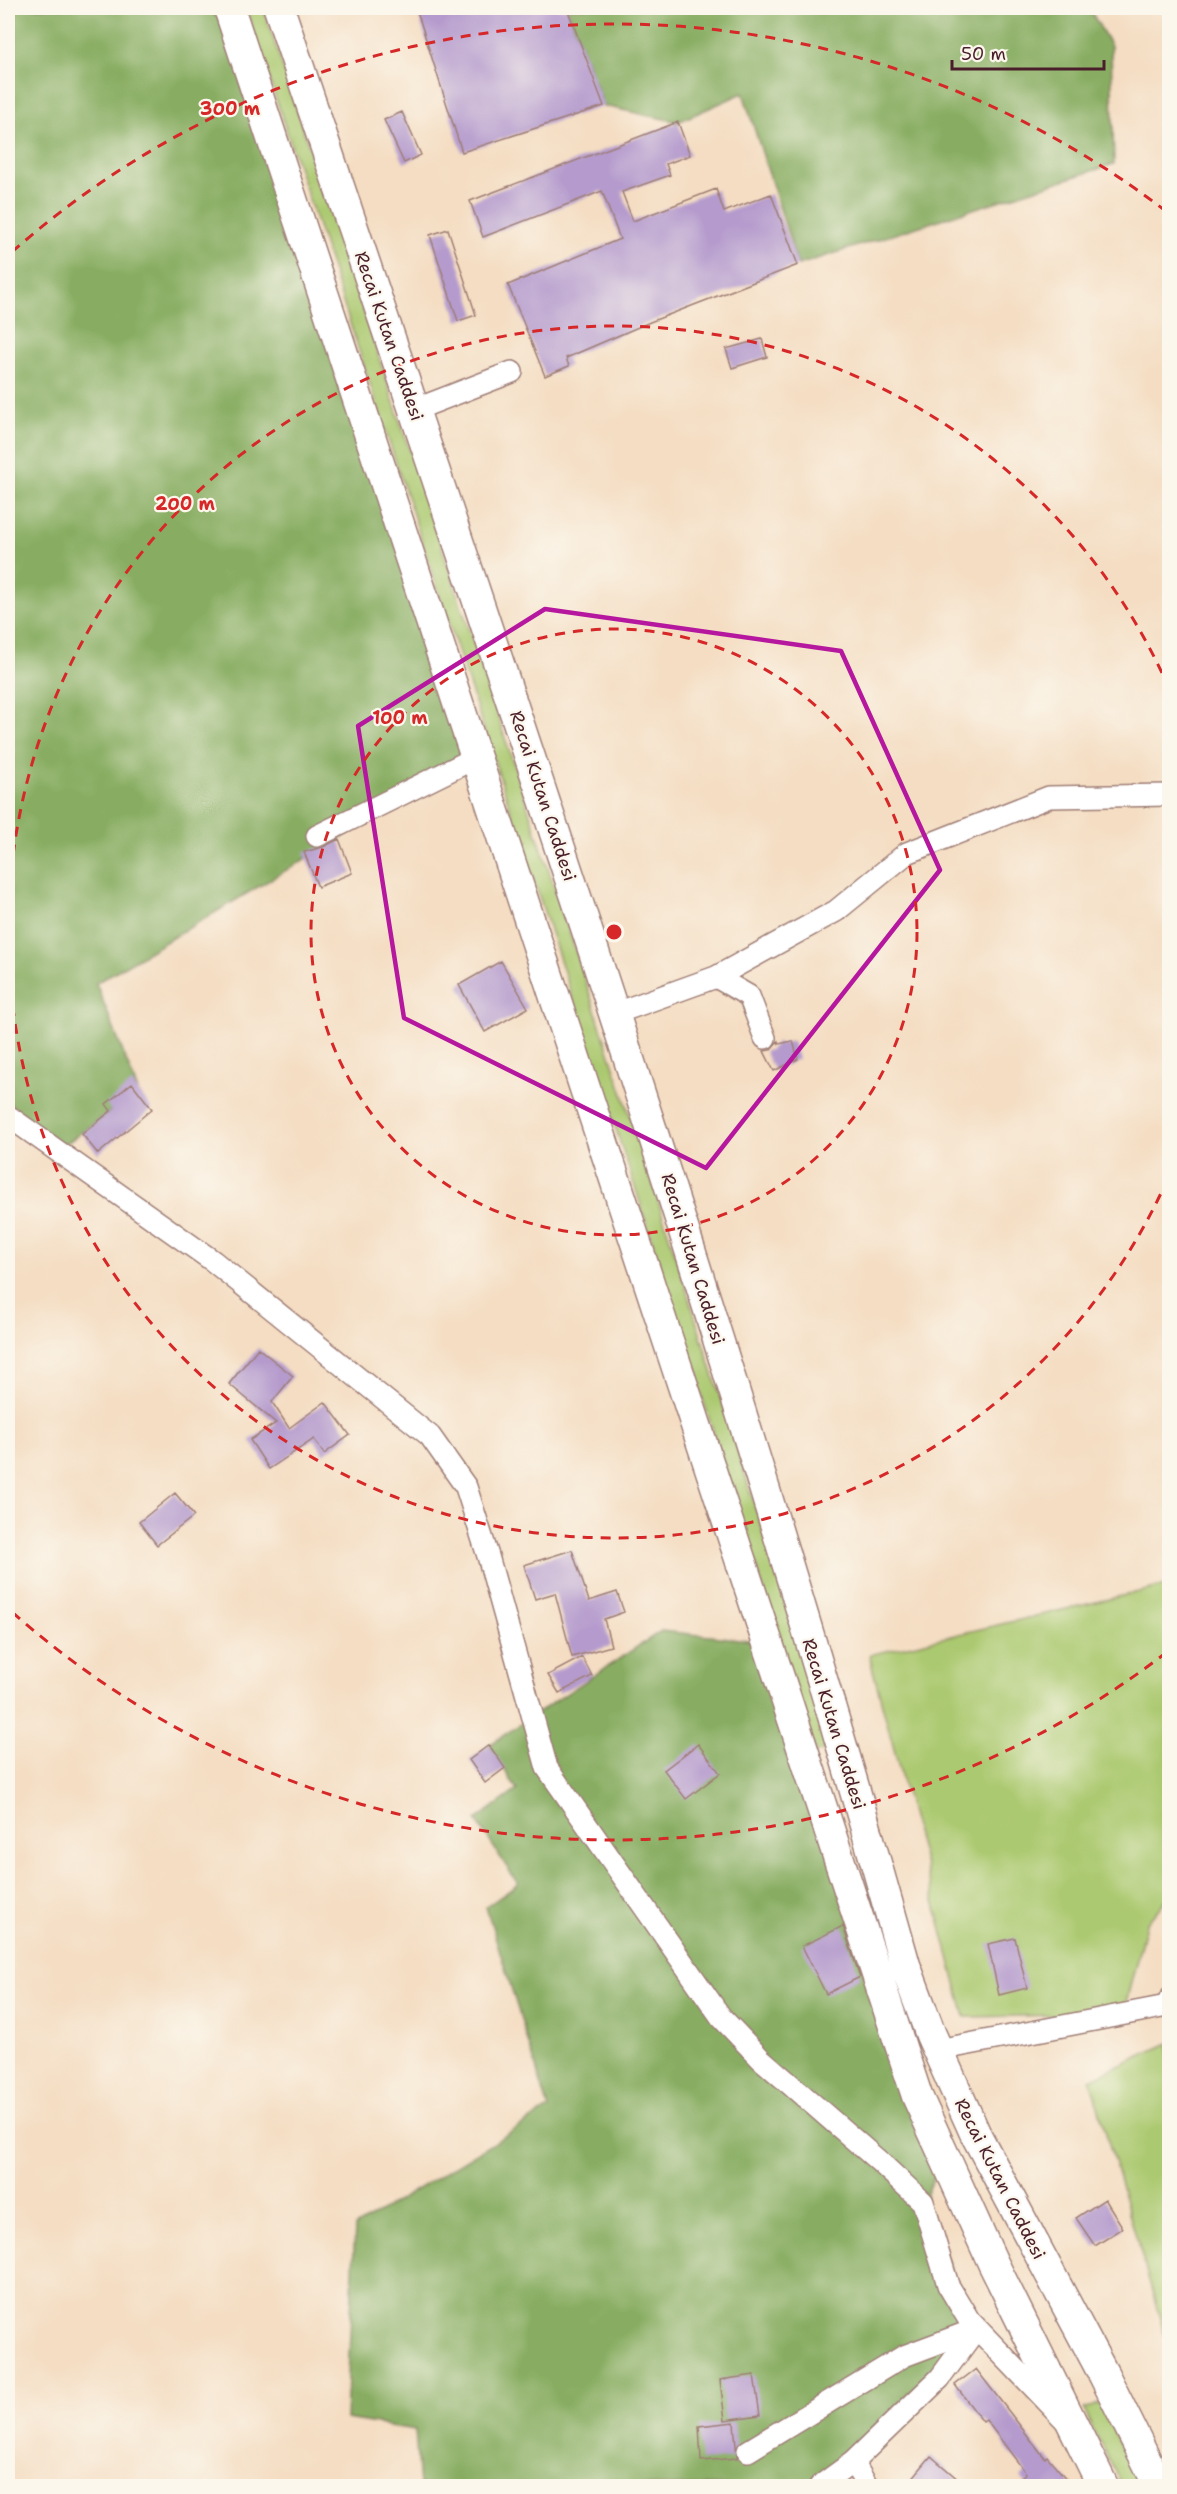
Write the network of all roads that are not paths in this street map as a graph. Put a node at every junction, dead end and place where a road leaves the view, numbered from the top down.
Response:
1 (229, 8) edge
2 (279, 8) edge
3 (512, 372) dead end
4 (414, 410) junction
5 (477, 758) junction
6 (1170, 795) edge
7 (317, 836) dead end
8 (716, 977) junction
9 (616, 1013) junction
10 (765, 1038) dead end
11 (8, 1116) edge
12 (1170, 1999) edge
13 (938, 2050) junction
14 (976, 2329) junction
15 (1077, 2432) junction
16 (748, 2451) dead end
17 (853, 2462) junction
18 (820, 2487) edge
19 (867, 2487) edge
20 (1103, 2487) edge
21 (1159, 2487) edge

1 - 5 main road, Recai Kutan Caddesi
2 - 4 main road, Recai Kutan Caddesi
3 - 4 street
4 - 9 main road, Recai Kutan Caddesi
5 - 7 street
5 - 15 main road, Recai Kutan Caddesi
6 - 8 street
8 - 9 street
8 - 10 street
9 - 13 main road, Recai Kutan Caddesi
11 - 14 street
12 - 13 street
13 - 21 main road, Recai Kutan Caddesi
14 - 15 street
14 - 16 street
14 - 17 street
15 - 20 main road, Recai Kutan Caddesi
17 - 18 street
17 - 19 street

